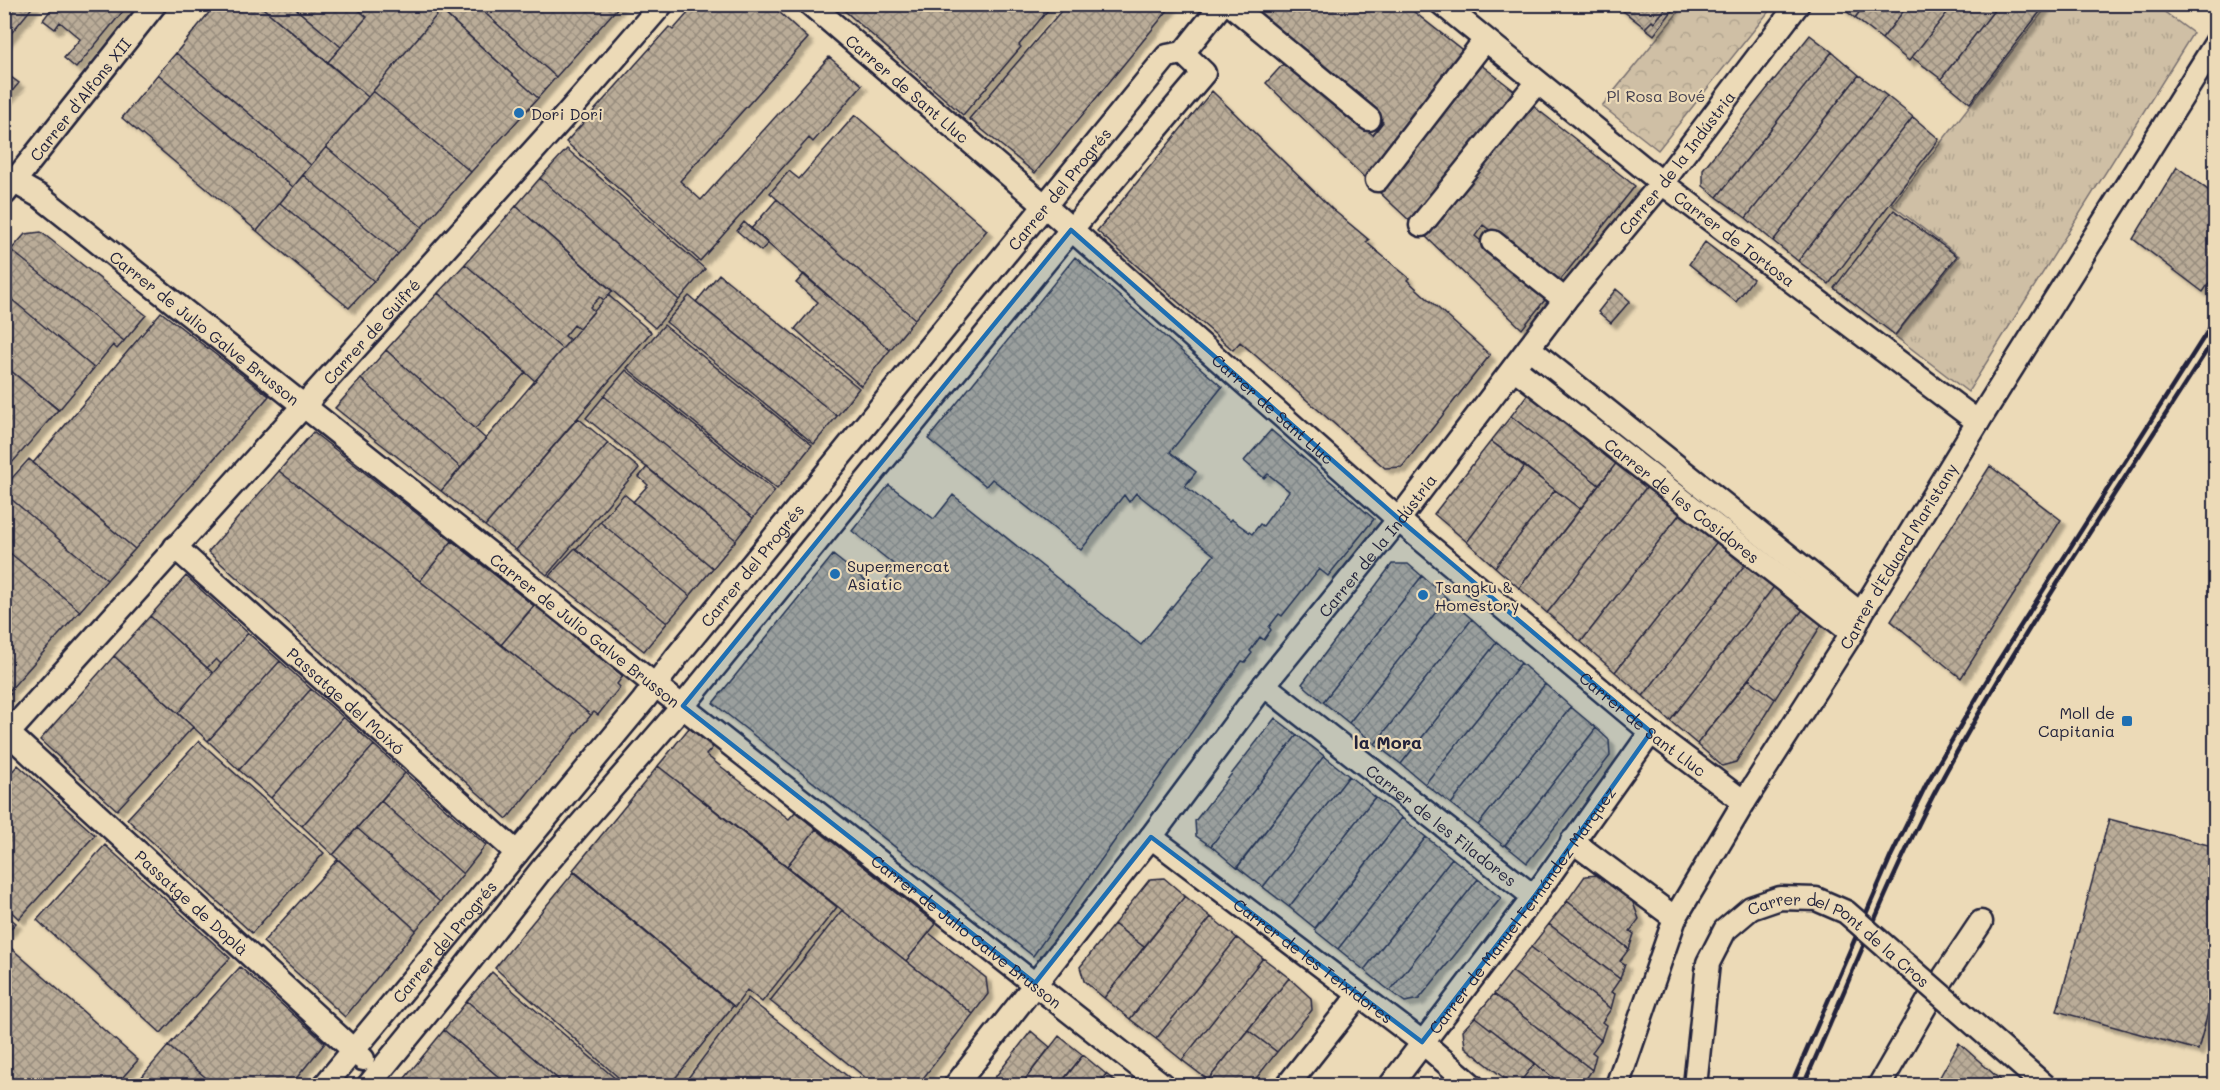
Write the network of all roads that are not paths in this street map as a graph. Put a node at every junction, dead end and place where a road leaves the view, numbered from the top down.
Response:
1 (155, 4) edge
2 (662, 4) edge
3 (810, 4) edge
4 (1222, 4) edge
5 (1230, 4) edge
6 (1442, 4) edge
7 (1798, 4) edge
8 (1485, 40) junction
9 (2216, 43) edge
10 (1183, 53) junction
11 (1537, 82) junction
12 (1369, 119) dead end
13 (1377, 180) dead end
14 (1662, 183) junction
15 (8, 184) edge
16 (1045, 206) junction
17 (1421, 225) dead end
18 (1071, 230) junction
19 (1493, 242) dead end
20 (1565, 300) junction
21 (1528, 348) junction
22 (1514, 368) junction
23 (304, 406) junction
24 (1978, 422) junction
25 (1399, 519) junction
26 (175, 547) junction
27 (1856, 623) junction
28 (655, 685) junction
29 (1264, 685) junction
30 (683, 706) junction
31 (1651, 732) junction
32 (6, 735) edge
33 (1744, 802) junction
34 (1150, 837) junction
35 (1572, 841) junction
36 (517, 853) junction
37 (1534, 897) junction
38 (1675, 918) junction
39 (1982, 922) dead end
40 (1035, 983) junction
41 (1359, 995) junction
42 (1422, 1042) junction
43 (352, 1051) junction
44 (373, 1078) edge
45 (324, 1086) edge
46 (955, 1086) edge
47 (1164, 1086) edge
48 (1287, 1086) edge
49 (1390, 1086) edge
50 (1473, 1086) edge
51 (1617, 1086) edge
52 (1695, 1086) edge
53 (1879, 1086) edge
54 (2045, 1086) edge

1 - 15 street, Carrer d'Alfons XII
2 - 23 street, Carrer de Guifré
3 - 16 street, Carrer de Sant Lluc
4 - 10 street, Carrer del Progrés
5 - 12 street
6 - 8 street, Carrer de Tortosa
7 - 14 street, Carrer de la Indústria
8 - 11 street, Carrer de Tortosa
8 - 13 street
9 - 24 street, Carrer d'Eduard Maristany
10 - 16 street, Carrer del Progrés
10 - 18 street, Carrer del Progrés
11 - 14 street, Carrer de Tortosa
11 - 17 street
14 - 20 street, Carrer de la Indústria
14 - 24 street, Carrer de Tortosa
15 - 23 street, Carrer de Julio Galve Brusson
16 - 18 street, Carrer de Sant Lluc
16 - 28 street, Carrer del Progrés
18 - 25 street, Carrer de Sant Lluc
18 - 30 street, Carrer del Progrés
19 - 20 street
20 - 21 street, Carrer de la Indústria
21 - 22 street, Carrer de la Indústria
21 - 27 street, Carrer de les Cosidores
22 - 25 street, Carrer de la Indústria
22 - 27 street, Carrer de les Cosidores
23 - 26 street, Carrer de Guifré
23 - 28 street, Carrer de Julio Galve Brusson
24 - 27 street, Carrer d'Eduard Maristany
25 - 29 street, Carrer de la Indústria
25 - 31 street, Carrer de Sant Lluc
26 - 32 street, Carrer de Guifré
26 - 36 street, Passatge del Moixó
27 - 33 street, Carrer d'Eduard Maristany
28 - 30 street, Carrer de Julio Galve Brusson
28 - 36 street, Carrer del Progrés
29 - 34 street, Carrer de la Indústria
29 - 37 street, Carrer de les Filadores
30 - 40 street, Carrer de Julio Galve Brusson
30 - 44 street, Carrer del Progrés
31 - 33 street, Carrer de Sant Lluc
31 - 35 street, Carrer de Manuel Fernández Márquez
32 - 43 street, Passatge de Doplà
33 - 38 street, Carrer d'Eduard Maristany
34 - 40 street, Carrer de la Indústria
34 - 41 street, Carrer de les Teixidores
35 - 37 street, Carrer de Manuel Fernández Márquez
35 - 38 street
36 - 43 street, Carrer del Progrés
37 - 42 street, Carrer de Manuel Fernández Márquez
38 - 51 street, Carrer d'Eduard Maristany
39 - 53 street
40 - 46 street, Carrer de la Indústria
40 - 47 street, Carrer de Julio Galve Brusson
41 - 42 street, Carrer de les Teixidores
41 - 48 street
42 - 49 street, Carrer de Manuel Fernández Márquez
42 - 50 street, Carrer de les Teixidores
43 - 44 street, Passatge de Doplà
43 - 45 street, Carrer del Progrés
52 - 54 street, Carrer del Pont de la Cros, bridge

